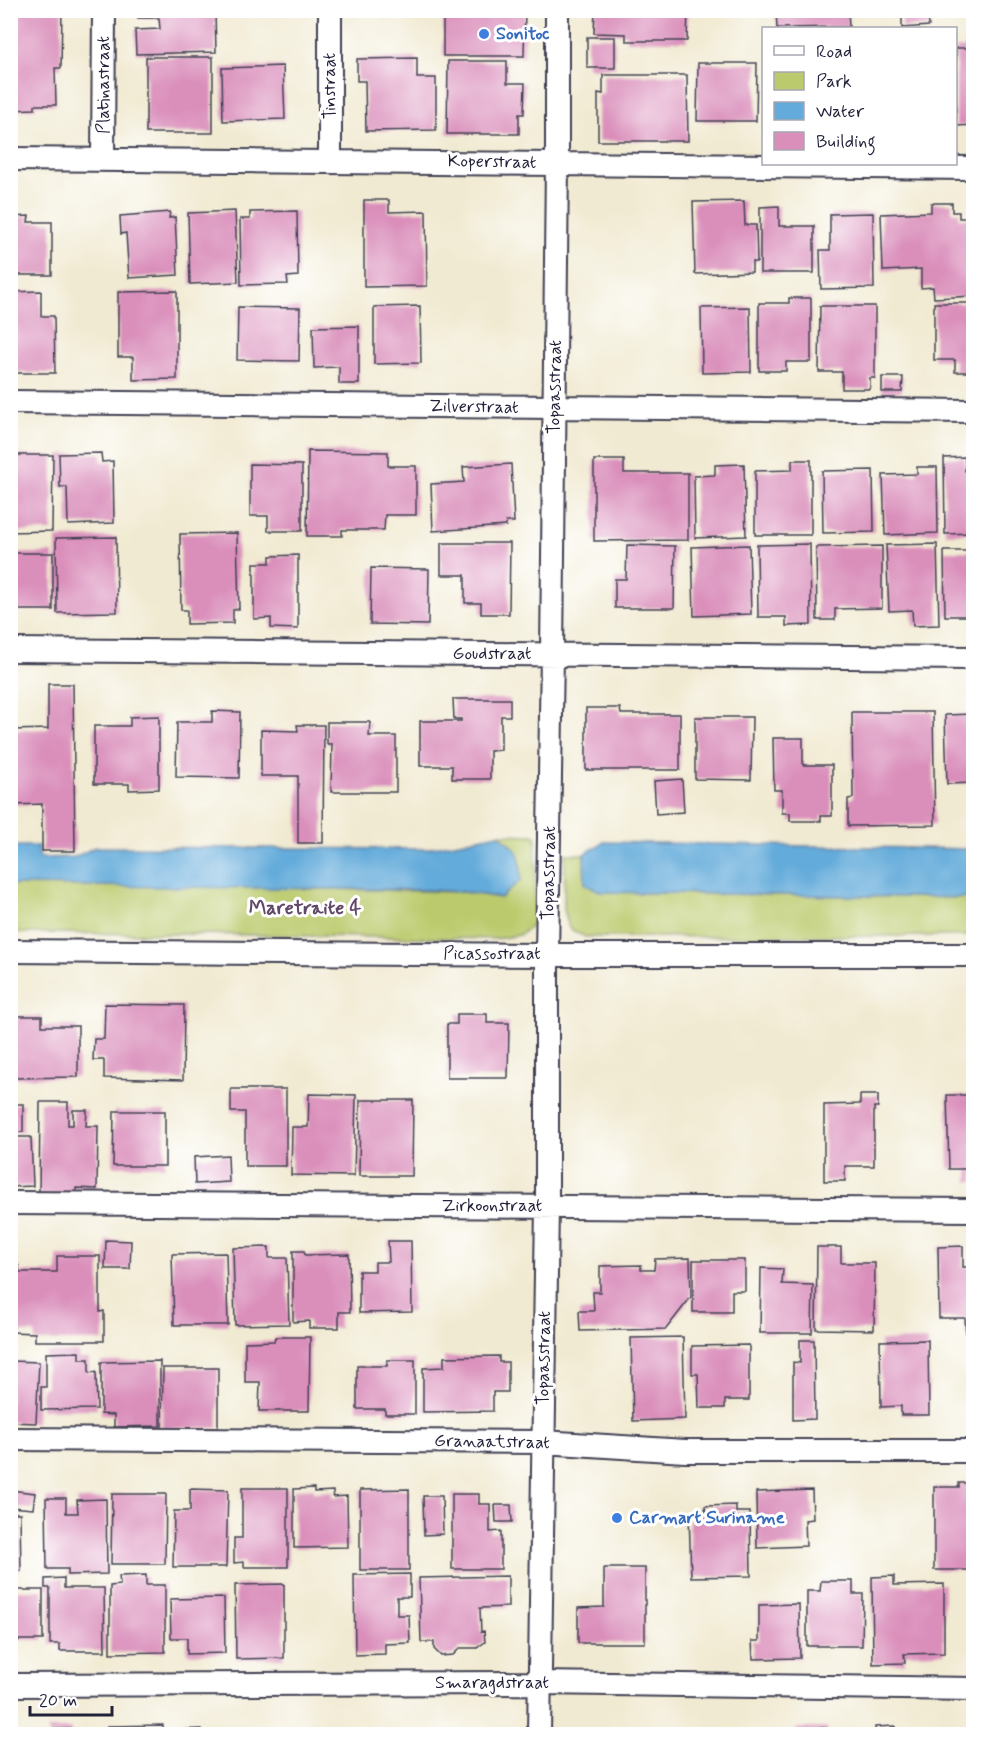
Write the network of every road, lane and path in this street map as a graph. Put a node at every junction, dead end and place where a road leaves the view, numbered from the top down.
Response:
1 (104, 10) edge
2 (330, 10) edge
3 (557, 10) edge
4 (10, 159) edge
5 (104, 160) junction
6 (330, 161) junction
7 (557, 163) junction
8 (974, 168) edge
9 (10, 402) edge
10 (554, 408) junction
11 (974, 411) edge
12 (10, 650) edge
13 (552, 655) junction
14 (974, 658) edge
15 (10, 951) edge
16 (547, 955) junction
17 (974, 955) edge
18 (10, 1203) edge
19 (547, 1207) junction
20 (974, 1210) edge
21 (10, 1439) edge
22 (543, 1442) junction
23 (974, 1451) edge
24 (539, 1683) junction
25 (10, 1685) edge
26 (974, 1689) edge
27 (539, 1734) edge

1 - 5 street, Platinastraat
2 - 6 street, Tinstraat
3 - 7 street, Topaasstraat
4 - 5 street, Koperstraat
5 - 6 street, Koperstraat
6 - 7 street, Koperstraat
7 - 8 street, Koperstraat
7 - 10 street, Topaasstraat
9 - 10 street, Zilverstraat
10 - 11 street, Zilverstraat
10 - 13 street, Topaasstraat
12 - 13 street, Goudstraat
13 - 14 street, Goudstraat
13 - 16 street, Topaasstraat
15 - 16 street, Picassostraat
16 - 17 street, Picassostraat
16 - 19 street, Topaasstraat
18 - 19 street, Zirkoonstraat
19 - 20 street, Zirkoonstraat
19 - 22 street, Topaasstraat
21 - 22 street, Granaatstraat
22 - 23 street, Granaatstraat
22 - 24 street, Topaasstraat
24 - 25 street, Smaragdstraat
24 - 26 street, Smaragdstraat
24 - 27 street, Topaasstraat

